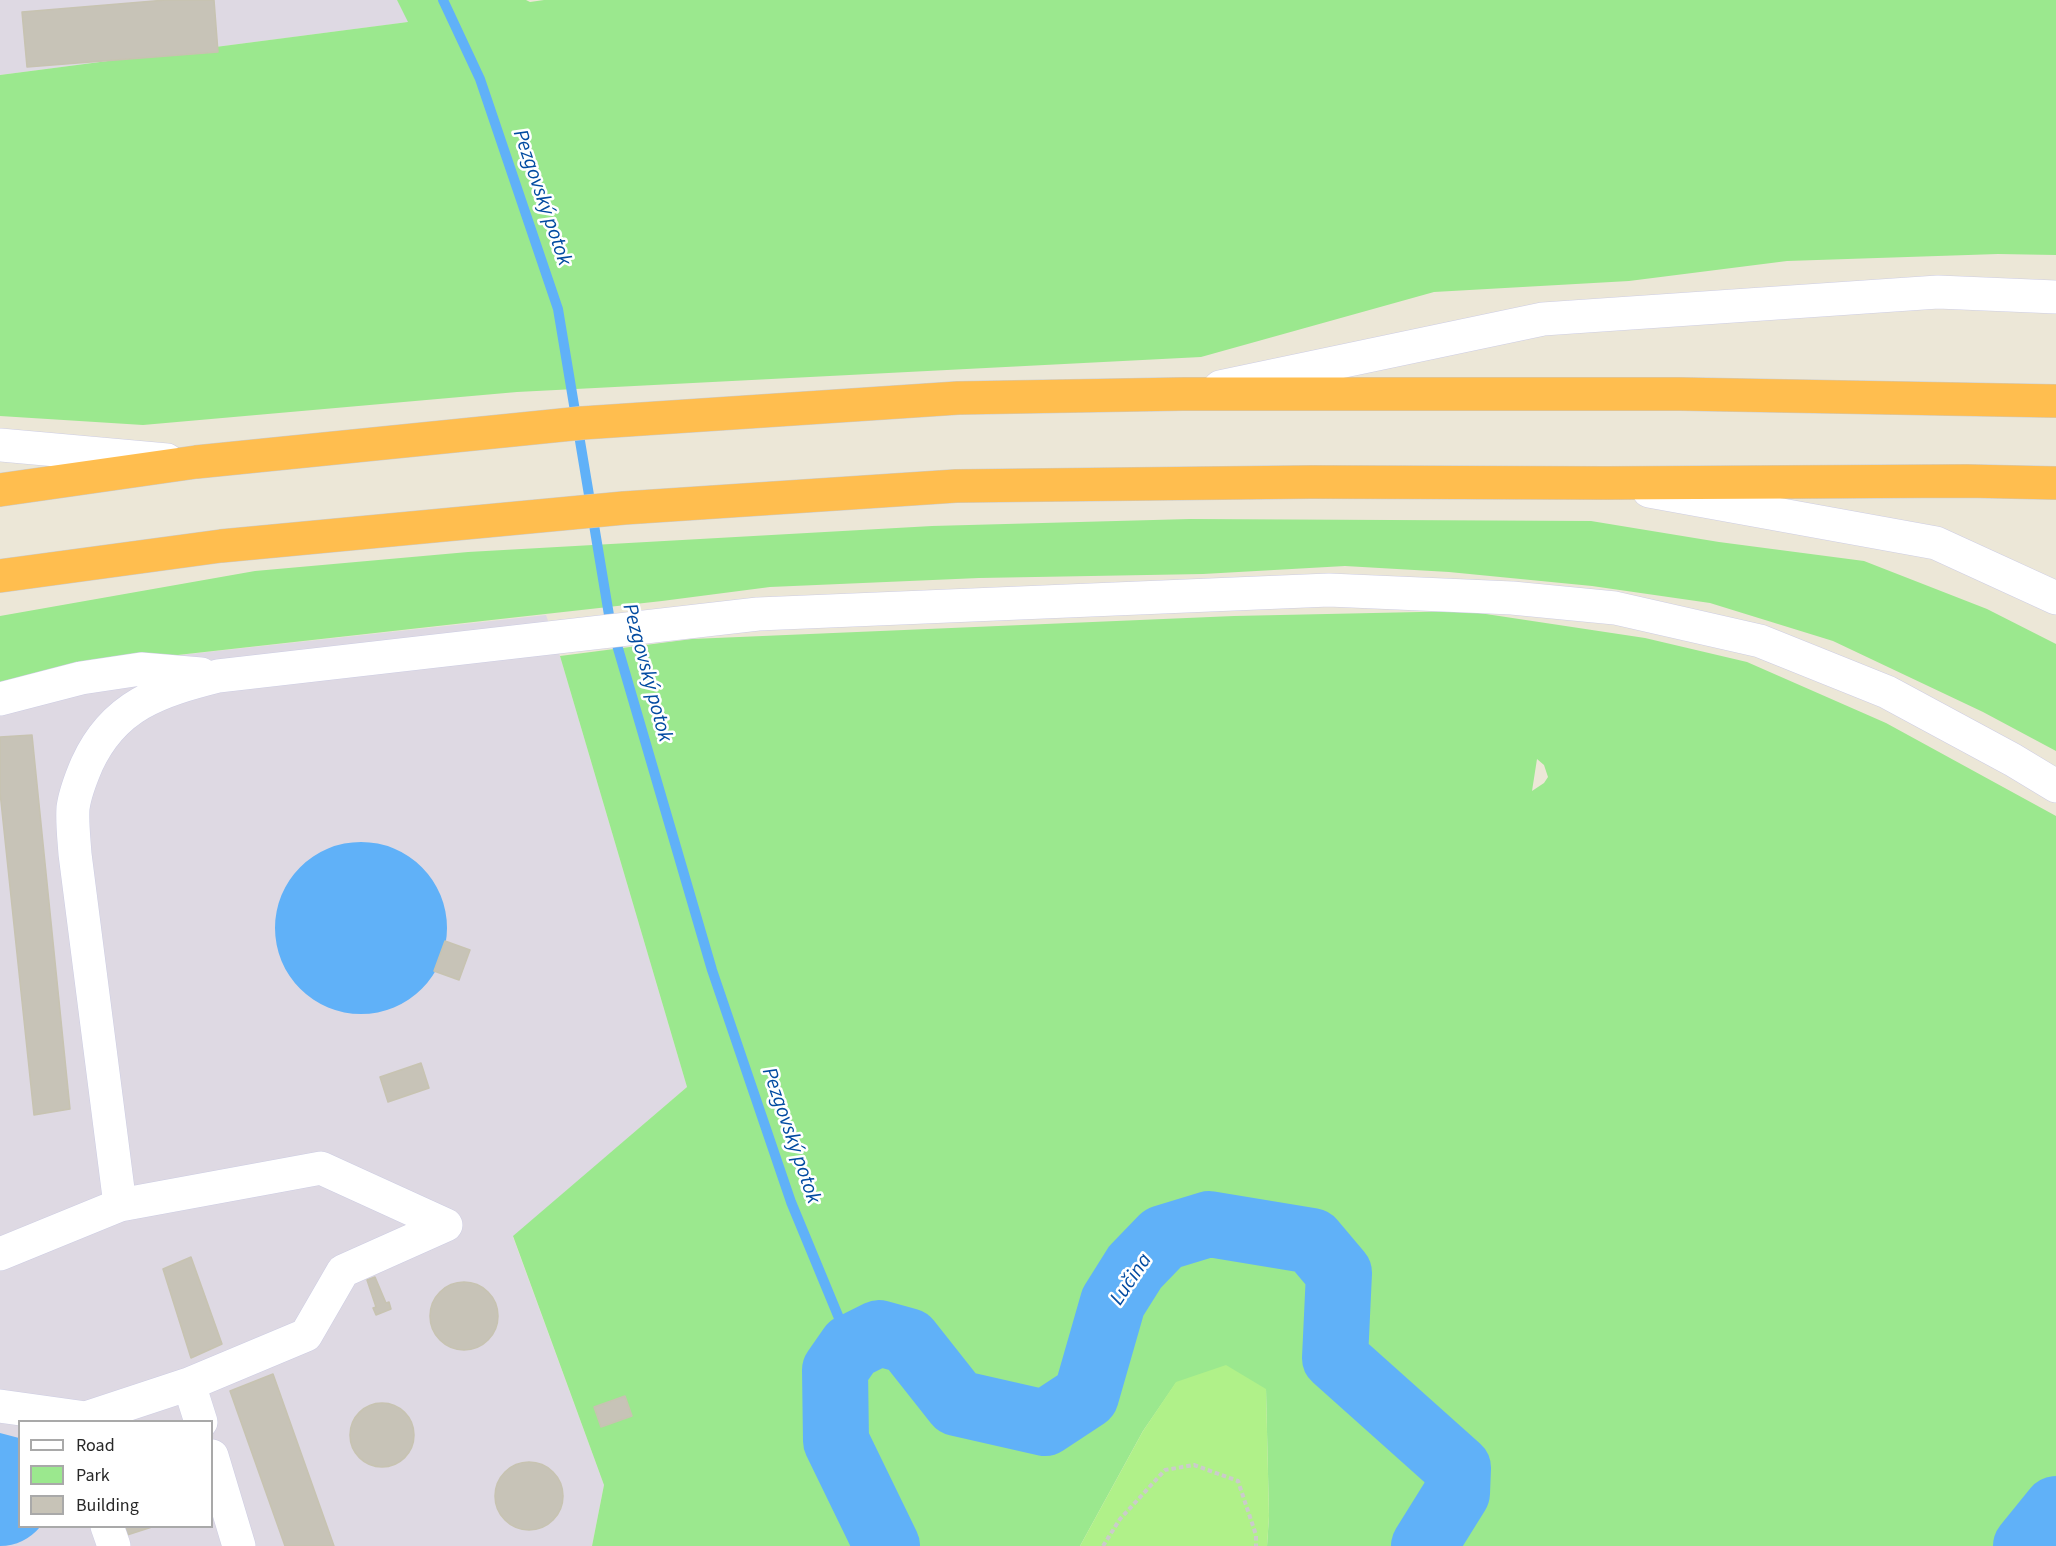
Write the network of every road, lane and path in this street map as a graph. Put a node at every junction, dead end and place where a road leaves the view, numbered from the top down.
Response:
1 (2056, 297) edge
2 (1183, 394) junction
3 (2056, 401) edge
4 (0, 445) edge
5 (196, 462) junction
6 (1606, 483) junction
7 (2056, 483) edge
8 (0, 490) edge
9 (0, 576) edge
10 (2056, 598) edge
11 (218, 676) junction
12 (0, 699) edge
13 (2056, 786) edge
14 (120, 1205) junction
15 (0, 1254) edge
16 (189, 1384) junction
17 (0, 1406) edge
18 (85, 1420) edge
19 (200, 1420) edge
20 (213, 1459) edge
21 (108, 1528) edge
22 (114, 1546) edge
23 (239, 1546) edge
24 (1103, 1546) edge
25 (1256, 1546) edge

1 - 2 lane
2 - 3 highway
2 - 5 highway
4 - 5 lane
5 - 8 highway
6 - 7 highway
6 - 9 highway
6 - 10 lane
11 - 12 lane
11 - 13 lane
11 - 14 lane
14 - 15 lane
14 - 16 lane
16 - 18 lane
16 - 19 lane
17 - 18 lane
20 - 23 lane
21 - 22 lane
24 - 25 path

